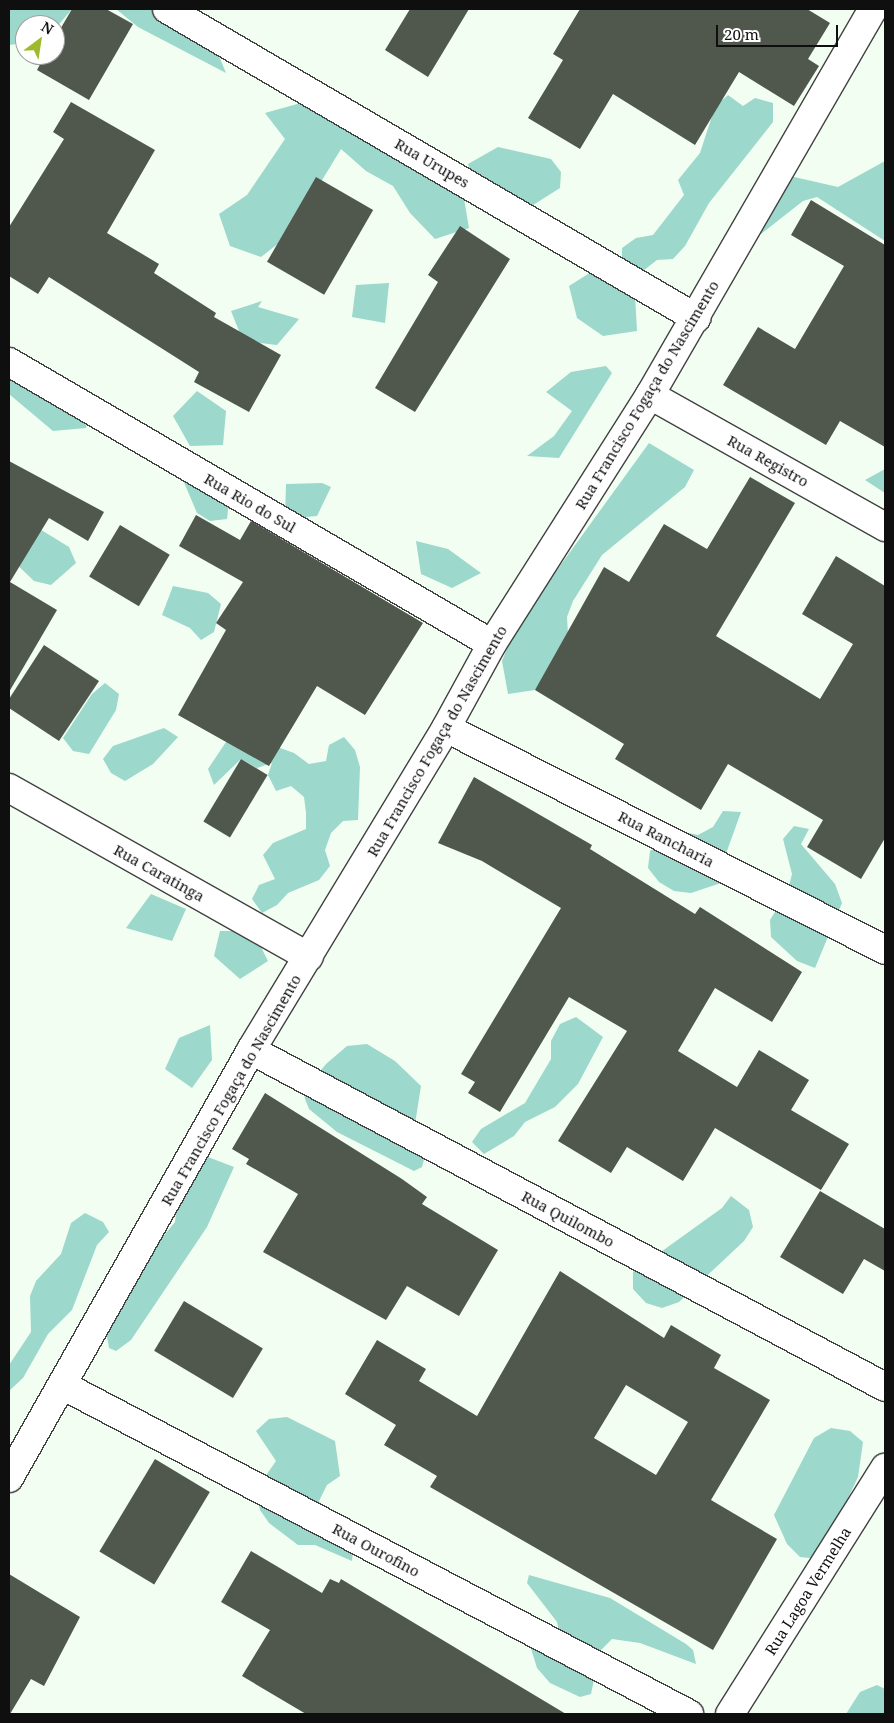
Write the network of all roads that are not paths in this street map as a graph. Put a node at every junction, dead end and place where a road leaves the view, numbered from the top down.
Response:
1 (167, 9) edge
2 (873, 9) edge
3 (696, 318) junction
4 (9, 362) edge
5 (650, 395) junction
6 (885, 527) edge
7 (492, 644) junction
8 (446, 728) junction
9 (9, 788) edge
10 (885, 950) edge
11 (309, 957) junction
12 (251, 1050) junction
13 (64, 1386) junction
14 (885, 1387) edge
15 (885, 1468) edge
16 (9, 1478) edge
17 (689, 1714) edge
18 (730, 1714) edge

1 - 3 street, Rua Urupes
2 - 3 street, Rua Francisco Fogaça do Nascimento
3 - 5 street, Rua Francisco Fogaça do Nascimento
4 - 7 street, Rua Rio do Sul
5 - 6 street, Rua Registro
5 - 7 street, Rua Francisco Fogaça do Nascimento
7 - 8 street, Rua Francisco Fogaça do Nascimento
8 - 10 street, Rua Rancharia
8 - 11 street, Rua Francisco Fogaça do Nascimento
9 - 11 street, Rua Caratinga
11 - 12 street, Rua Francisco Fogaça do Nascimento
12 - 13 street, Rua Francisco Fogaça do Nascimento
12 - 14 street, Rua Quilombo
13 - 16 street, Rua Francisco Fogaça do Nascimento
13 - 17 street, Rua Ourofino
15 - 18 street, Rua Lagoa Vermelha

